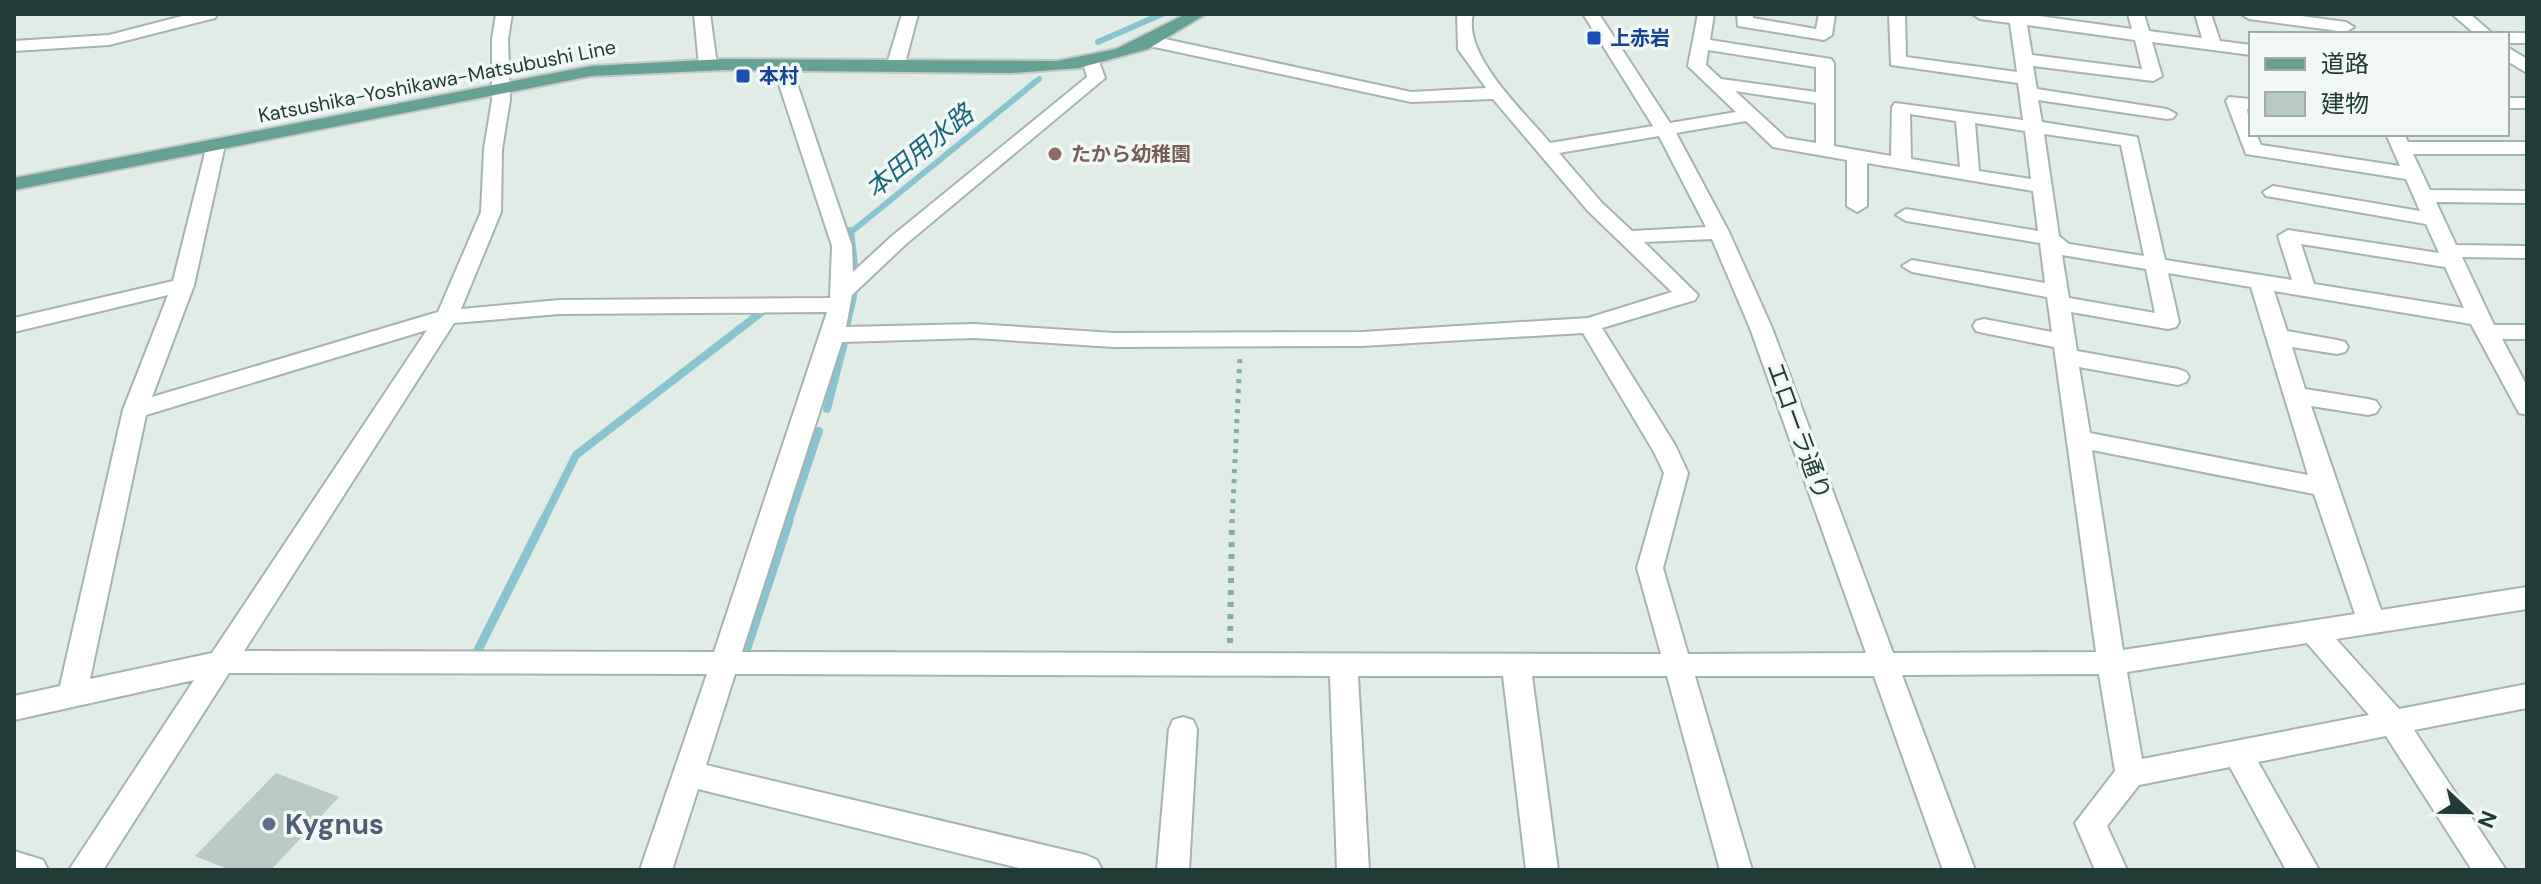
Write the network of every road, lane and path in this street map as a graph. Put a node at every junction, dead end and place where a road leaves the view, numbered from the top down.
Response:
1 (209, 14) edge
2 (504, 14) edge
3 (702, 14) edge
4 (910, 14) edge
5 (1198, 14) edge
6 (1465, 14) edge
7 (1591, 14) edge
8 (1706, 14) edge
9 (1745, 14) edge
10 (1827, 14) edge
11 (1897, 14) edge
12 (1980, 14) edge
13 (2136, 14) edge
14 (2203, 14) edge
15 (2249, 14) edge
16 (2460, 14) edge
17 (2017, 16) edge
18 (2345, 25) edge
19 (2482, 32) edge
20 (2141, 35) junction
21 (1151, 41) junction
22 (1700, 44) junction
23 (2213, 45) junction
24 (14, 46) edge
25 (2249, 50) edge
26 (2509, 54) edge
27 (1091, 60) junction
28 (708, 65) junction
29 (782, 66) junction
30 (895, 67) junction
31 (2527, 68) edge
32 (2026, 77) junction
33 (1715, 83) junction
34 (500, 88) junction
35 (1498, 93) junction
36 (1825, 99) junction
37 (2249, 104) edge
38 (2167, 114) dead end
39 (1751, 115) junction
40 (1965, 118) junction
41 (1664, 128) junction
42 (2033, 129) junction
43 (2398, 141) edge
44 (216, 145) junction
45 (2527, 148) edge
46 (1546, 149) junction
47 (1825, 151) junction
48 (1857, 156) junction
49 (1901, 164) junction
50 (2413, 174) junction
51 (1970, 175) junction
52 (14, 184) edge
53 (2042, 187) junction
54 (2273, 192) dead end
55 (2423, 196) junction
56 (2527, 197) edge
57 (1857, 206) dead end
58 (1906, 215) dead end
59 (2434, 219) junction
60 (1719, 232) junction
61 (1628, 237) junction
62 (2050, 239) junction
63 (2527, 252) edge
64 (2451, 256) junction
65 (2155, 263) junction
66 (1912, 266) dead end
67 (2260, 281) junction
68 (183, 285) junction
69 (2305, 288) junction
70 (2058, 297) junction
71 (840, 299) junction
72 (447, 317) junction
73 (14, 325) edge
74 (1589, 325) junction
75 (2482, 325) junction
76 (1984, 326) dead end
77 (2527, 332) edge
78 (833, 335) junction
79 (2278, 337) junction
80 (1241, 340) junction
81 (2337, 347) dead end
82 (2066, 350) junction
83 (2178, 377) dead end
84 (2296, 396) junction
85 (2368, 407) dead end
86 (2527, 407) edge
87 (135, 410) junction
88 (2078, 439) junction
89 (2324, 487) junction
90 (2527, 598) edge
91 (2372, 623) junction
92 (2314, 633) junction
93 (223, 662) junction
94 (725, 662) junction
95 (2111, 663) junction
96 (1230, 664) junction
97 (1343, 664) junction
98 (1516, 664) junction
99 (1679, 665) junction
100 (1885, 665) junction
101 (73, 693) junction
102 (2527, 696) edge
103 (14, 708) edge
104 (2392, 721) junction
105 (1183, 729) dead end
106 (2238, 754) junction
107 (688, 774) junction
108 (2130, 774) junction
109 (14, 865) edge
110 (32, 870) edge
111 (85, 870) edge
112 (656, 870) edge
113 (1086, 870) edge
114 (1173, 870) edge
115 (1353, 870) edge
116 (1542, 870) edge
117 (1736, 870) edge
118 (1959, 870) edge
119 (2111, 870) edge
120 (2303, 870) edge
121 (2490, 870) edge

1 - 24 street
2 - 34 street
3 - 28 street
4 - 30 street
5 - 21 main road, Katsushika-Yoshikawa-Matsubushi Line
6 - 35 street
7 - 41 street, エローラ通り
8 - 22 street
9 - 10 street
11 - 32 street
12 - 17 street
13 - 20 street
14 - 23 street
15 - 18 street
16 - 19 street
17 - 20 street
17 - 32 street
20 - 23 street
20 - 32 street
21 - 27 main road, Katsushika-Yoshikawa-Matsubushi Line
21 - 35 street
22 - 33 street
22 - 36 street
23 - 25 street
26 - 31 street
27 - 30 main road, Katsushika-Yoshikawa-Matsubushi Line
27 - 71 street
28 - 29 main road, Katsushika-Yoshikawa-Matsubushi Line
28 - 34 main road, Katsushika-Yoshikawa-Matsubushi Line
29 - 30 main road, Katsushika-Yoshikawa-Matsubushi Line
29 - 71 street
32 - 38 street
32 - 42 street
33 - 36 street
33 - 39 street
34 - 44 main road, Katsushika-Yoshikawa-Matsubushi Line
34 - 72 street
35 - 46 street
36 - 47 street
37 - 50 street
39 - 41 street
39 - 47 street
40 - 42 street
40 - 49 street
40 - 51 street
41 - 46 street
41 - 60 street, エローラ通り
42 - 53 street
42 - 65 street
43 - 45 street
43 - 50 street
44 - 52 main road, Katsushika-Yoshikawa-Matsubushi Line
44 - 68 street
46 - 61 street
47 - 48 street
48 - 49 street
48 - 57 street
49 - 51 street
50 - 55 street
51 - 53 street
53 - 62 street
54 - 59 street
55 - 56 street
55 - 59 street
58 - 62 street
59 - 64 street
60 - 61 street
60 - 100 street, エローラ通り
61 - 74 street
62 - 65 street
62 - 70 street
63 - 64 street
64 - 69 street
64 - 75 street
65 - 67 street
65 - 70 street
66 - 70 street
67 - 69 street
67 - 79 street
68 - 73 street
68 - 87 street
69 - 75 street
70 - 82 street
71 - 72 street
71 - 78 street
72 - 87 street
72 - 93 street
74 - 80 street
74 - 99 street
75 - 77 street
75 - 86 street
76 - 82 street
78 - 80 street
78 - 94 street
79 - 81 street
79 - 84 street
80 - 96 path
82 - 83 street
82 - 88 street
84 - 85 street
84 - 89 street
87 - 101 street
88 - 89 street
88 - 95 street
89 - 91 street
90 - 91 street
91 - 92 street
92 - 95 street
92 - 104 street
93 - 94 street
93 - 101 street
93 - 111 street
94 - 96 street
94 - 107 street
95 - 100 street
95 - 108 street
96 - 97 street
97 - 98 street
97 - 115 street
98 - 99 street
98 - 116 street
99 - 100 street
99 - 117 street
100 - 118 street, エローラ通り
101 - 103 street
102 - 104 street
104 - 106 street
104 - 121 street
105 - 114 street
106 - 108 street
106 - 120 street
107 - 112 street
107 - 113 street
108 - 119 street
109 - 110 street

